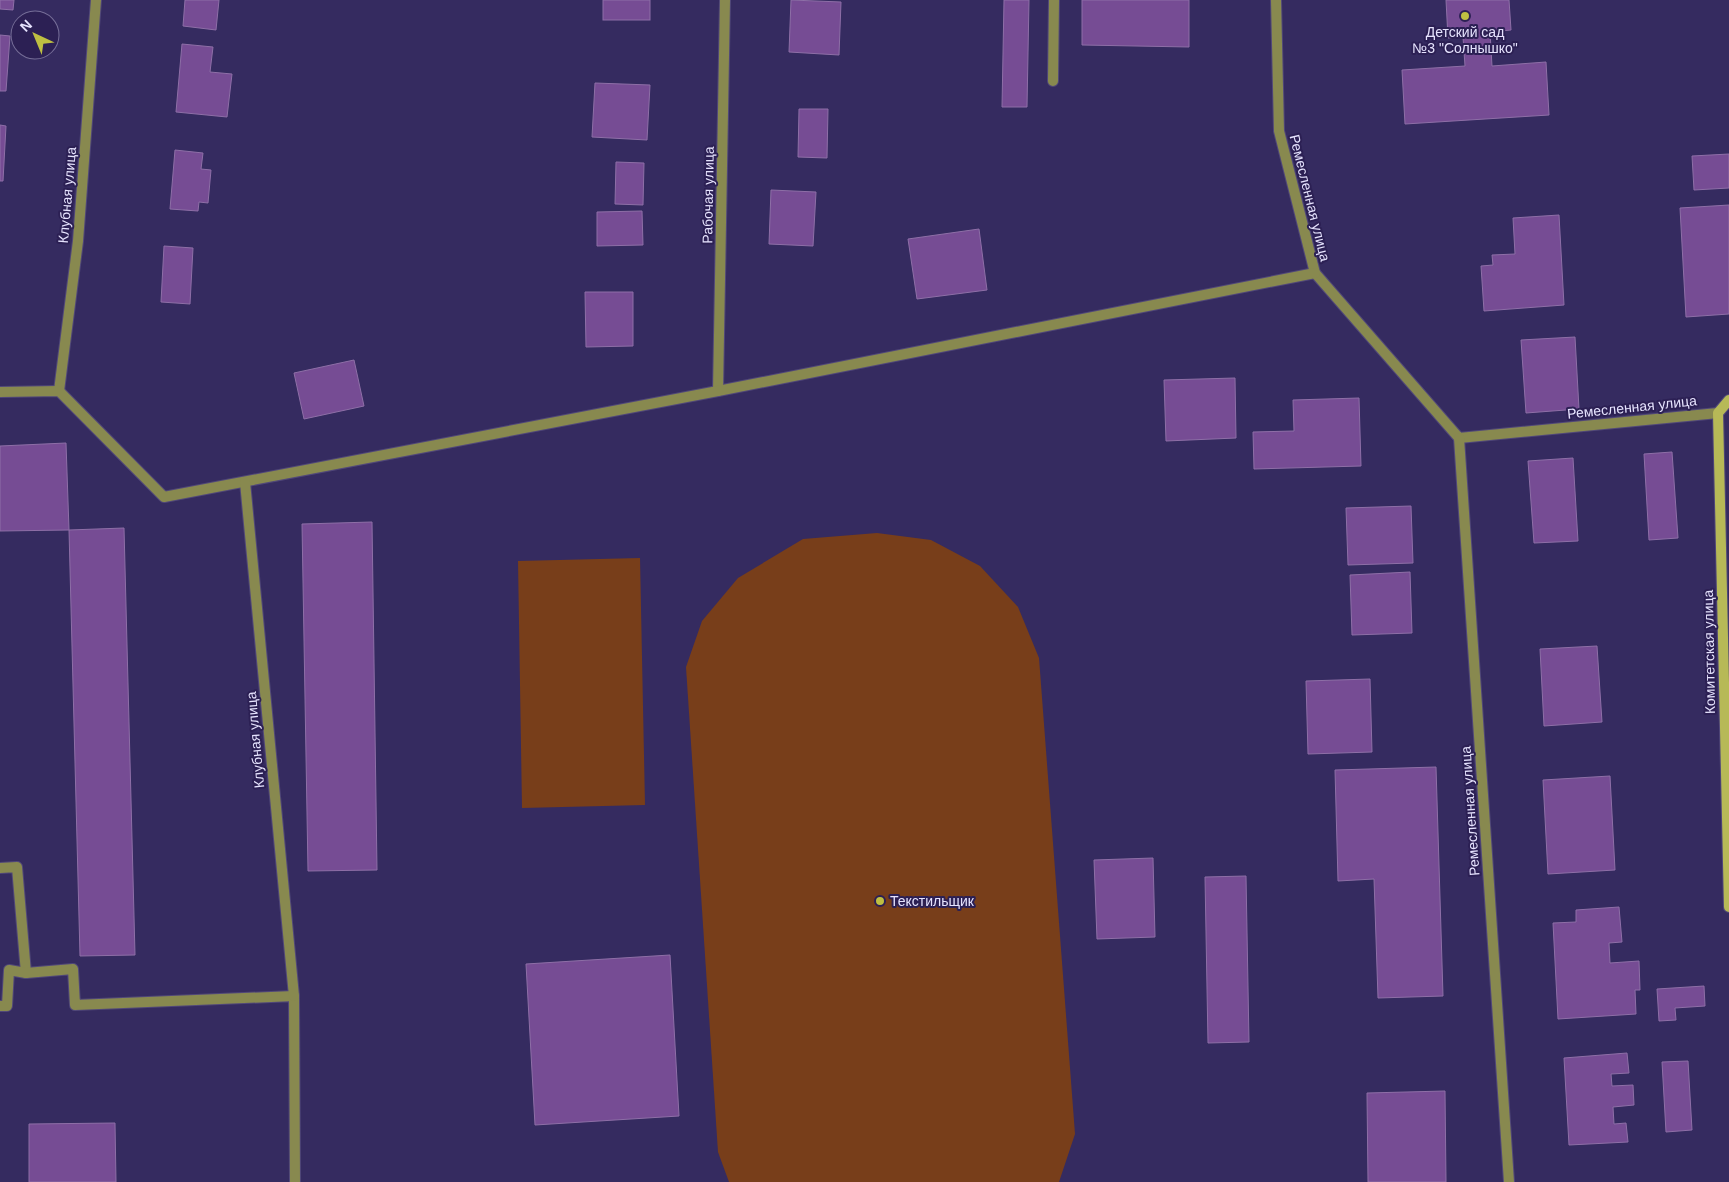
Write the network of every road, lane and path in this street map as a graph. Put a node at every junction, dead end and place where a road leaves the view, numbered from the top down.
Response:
1 (96, 0) edge
2 (725, 0) edge
3 (1054, 0) edge
4 (1276, 0) edge
5 (1053, 81) dead end
6 (1315, 273) junction
7 (59, 391) junction
8 (718, 391) junction
9 (0, 392) edge
10 (1729, 400) edge
11 (1718, 413) junction
12 (1459, 438) junction
13 (245, 482) junction
14 (0, 868) edge
15 (1729, 907) edge
16 (26, 973) junction
17 (294, 996) junction
18 (0, 1006) edge
19 (295, 1182) edge
20 (1509, 1182) edge

1 - 7 street, Клубная улица
2 - 8 street, Рабочая улица
3 - 5 street
4 - 6 street, Ремесленная улица
6 - 8 street
6 - 12 street, Ремесленная улица
7 - 9 street
7 - 13 street
8 - 13 street
10 - 11 street
11 - 12 street, Ремесленная улица
11 - 15 street, Комитетская улица
12 - 20 street, Ремесленная улица
13 - 17 street, Клубная улица
14 - 16 street
16 - 17 street
16 - 18 street
17 - 19 street, Клубная улица

